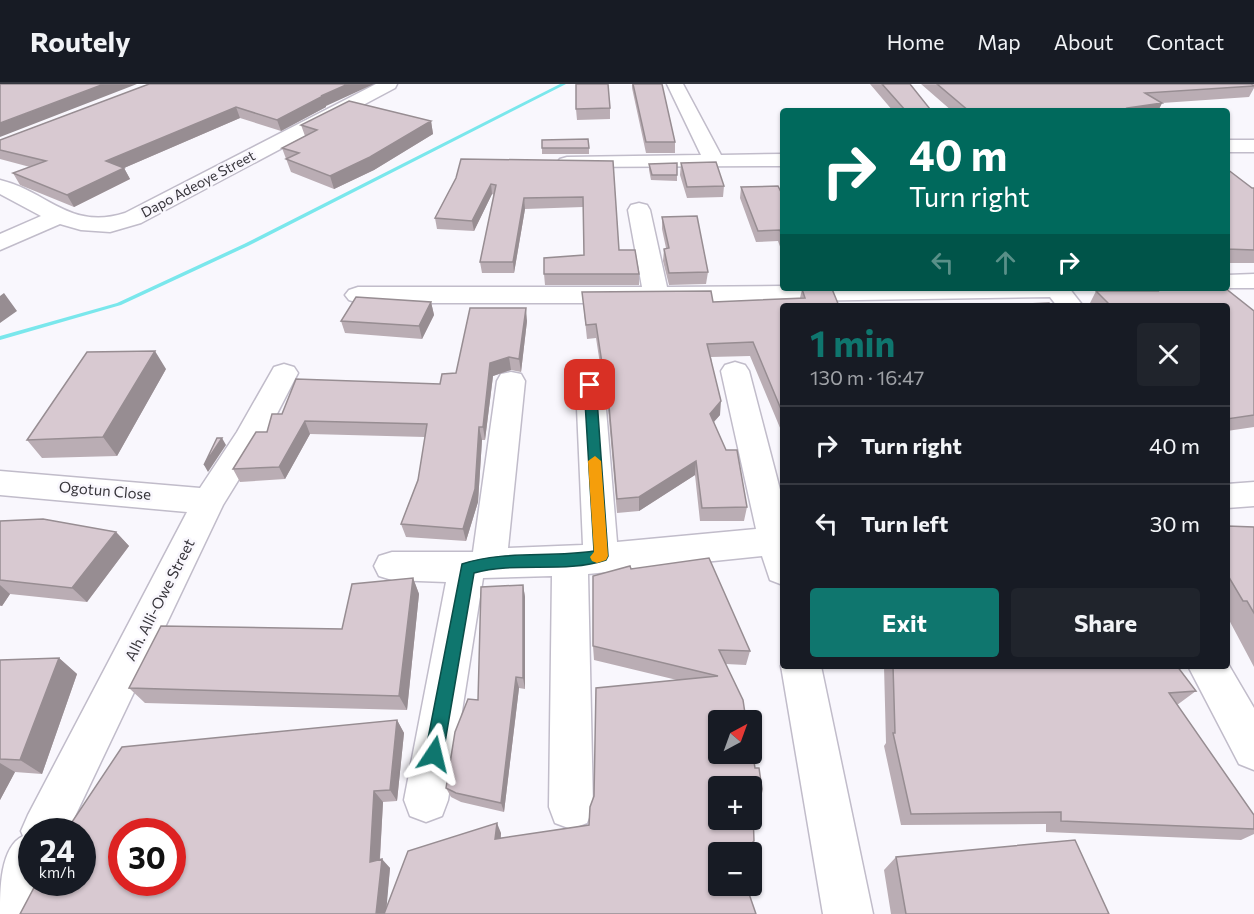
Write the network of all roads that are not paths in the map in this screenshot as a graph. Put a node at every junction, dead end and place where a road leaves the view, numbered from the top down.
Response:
1 (389, 84) edge
2 (675, 84) edge
3 (780, 160) edge
4 (714, 161) junction
5 (550, 163) edge
6 (0, 186) edge
7 (639, 210) dead end
8 (59, 216) junction
9 (0, 243) edge
10 (1254, 281) edge
11 (1230, 282) edge
12 (923, 291) edge
13 (1059, 291) edge
14 (358, 295) edge
15 (656, 295) junction
16 (1069, 303) edge
17 (735, 371) dead end
18 (284, 373) dead end
19 (511, 381) dead end
20 (590, 385) dead end
21 (0, 483) edge
22 (209, 501) junction
23 (780, 546) edge
24 (780, 550) edge
25 (585, 558) junction
26 (392, 566) dead end
27 (478, 566) junction
28 (802, 669) edge
29 (1210, 669) edge
30 (1254, 749) edge
31 (426, 800) dead end
32 (571, 807) dead end
33 (50, 818) edge
34 (848, 914) edge

1 - 8 street, Dapo Adeoye Street
2 - 4 street
3 - 4 street
4 - 5 street
6 - 8 street, Dapo Adeoye Street
7 - 15 street
8 - 9 street
10 - 11 street
12 - 15 street
13 - 16 street
14 - 15 street
17 - 23 street
18 - 22 street, Alh. Alli-Owe Street
19 - 27 street
20 - 25 street
21 - 22 street, Ogotun Close
22 - 33 street, Alh. Alli-Owe Street
24 - 25 street
25 - 27 street
25 - 32 street
26 - 27 street
27 - 31 street
28 - 34 street
29 - 30 street

